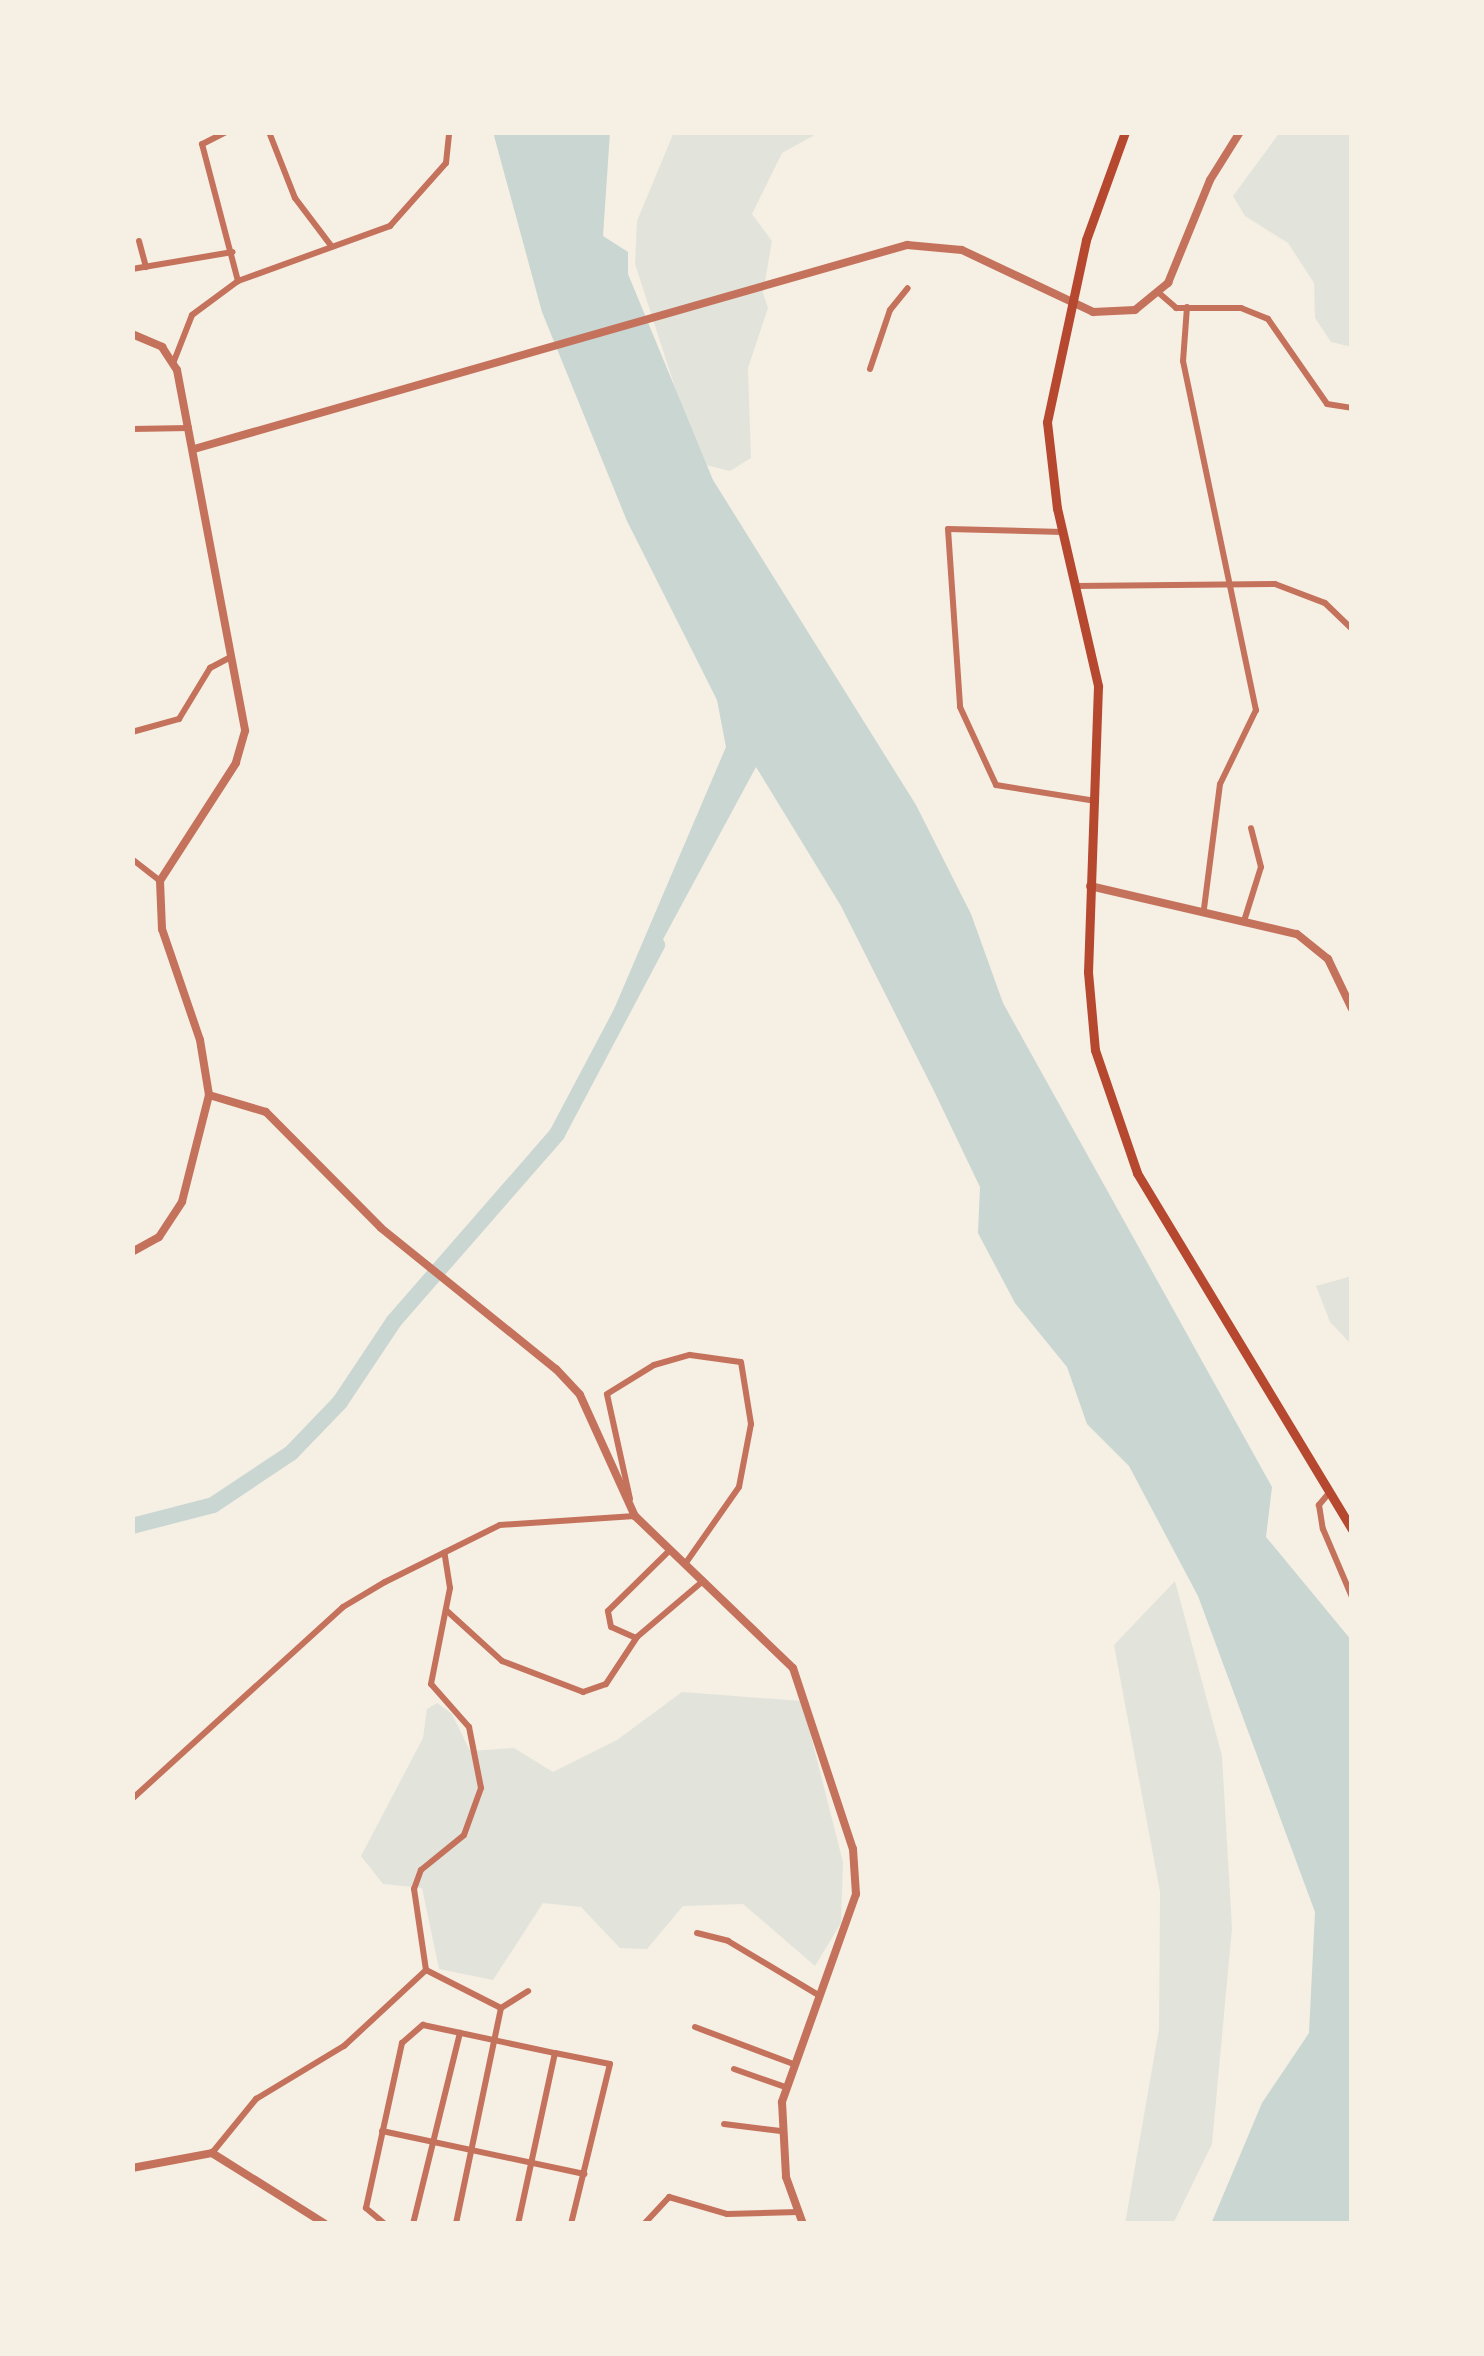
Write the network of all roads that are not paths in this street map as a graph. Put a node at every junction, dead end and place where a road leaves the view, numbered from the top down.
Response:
1 (226, 132) edge
2 (268, 132) edge
3 (449, 132) edge
4 (1125, 132) edge
5 (1240, 132) edge
6 (240, 234) dead end
7 (140, 241) dead end
8 (332, 247) junction
9 (232, 248) junction
10 (146, 267) junction
11 (132, 269) edge
12 (238, 281) junction
13 (908, 288) dead end
14 (1159, 292) junction
15 (1072, 305) junction
16 (1187, 307) junction
17 (132, 334) edge
18 (174, 361) junction
19 (870, 369) dead end
20 (1352, 408) edge
21 (189, 428) junction
22 (132, 429) edge
23 (194, 449) junction
24 (1063, 532) junction
25 (1232, 584) junction
26 (1076, 586) junction
27 (1352, 628) edge
28 (233, 656) junction
29 (132, 732) edge
30 (1096, 801) junction
31 (1251, 828) dead end
32 (132, 860) edge
33 (160, 881) junction
34 (1090, 886) junction
35 (1204, 909) junction
36 (1245, 918) junction
37 (1352, 1009) edge
38 (208, 1095) junction
39 (132, 1252) edge
40 (1329, 1493) junction
41 (628, 1505) junction
42 (635, 1516) junction
43 (1352, 1529) edge
44 (669, 1551) junction
45 (444, 1552) junction
46 (685, 1564) junction
47 (703, 1581) junction
48 (1352, 1597) edge
49 (446, 1610) junction
50 (636, 1638) junction
51 (132, 1799) edge
52 (697, 1933) dead end
53 (426, 1970) junction
54 (528, 1990) dead end
55 (820, 1996) junction
56 (501, 2008) junction
57 (695, 2027) dead end
58 (460, 2033) junction
59 (495, 2040) junction
60 (554, 2053) junction
61 (790, 2062) junction
62 (734, 2069) dead end
63 (785, 2087) junction
64 (724, 2124) dead end
65 (382, 2131) junction
66 (781, 2131) junction
67 (436, 2140) junction
68 (472, 2149) junction
69 (212, 2153) junction
70 (530, 2162) junction
71 (132, 2168) edge
72 (585, 2174) junction
73 (798, 2212) junction
74 (326, 2224) edge
75 (385, 2224) edge
76 (412, 2224) edge
77 (455, 2224) edge
78 (518, 2224) edge
79 (571, 2224) edge
80 (644, 2224) edge
81 (803, 2224) edge

1 - 9 street
2 - 8 street
3 - 8 street
4 - 15 main road
5 - 14 street
6 - 9 street
7 - 10 street
8 - 12 street
9 - 10 street
9 - 12 street
10 - 11 street
12 - 18 street
13 - 19 street
14 - 15 street
14 - 16 street
15 - 23 street
15 - 24 main road
16 - 20 street
16 - 25 street
17 - 18 street
18 - 21 street
21 - 22 street
21 - 23 street
23 - 28 street
24 - 26 main road
24 - 30 street
25 - 26 street
25 - 27 street
25 - 35 street
26 - 30 main road
28 - 29 street
28 - 33 street
30 - 34 main road
31 - 36 street
32 - 33 street
33 - 38 street
34 - 35 street
34 - 40 main road
35 - 36 street
36 - 37 street
38 - 39 street
38 - 41 street
40 - 43 main road
40 - 48 street
41 - 42 street
41 - 46 street
42 - 44 street
42 - 45 street
44 - 46 street
44 - 50 street
45 - 49 street
45 - 51 street
46 - 47 street
47 - 50 street
47 - 55 street
49 - 50 street
49 - 53 street
52 - 55 street
53 - 56 street
53 - 69 street
54 - 56 street
55 - 61 street
56 - 59 street
57 - 61 street
58 - 59 street
58 - 65 street
58 - 67 street
59 - 60 street
59 - 68 street
60 - 70 street
60 - 72 street
61 - 63 street
62 - 63 street
63 - 66 street
64 - 66 street
65 - 67 street
65 - 75 street
66 - 73 street
67 - 68 street
67 - 76 street
68 - 70 street
68 - 77 street
69 - 71 street
69 - 74 street
70 - 72 street
70 - 78 street
72 - 79 street
73 - 80 street
73 - 81 street

